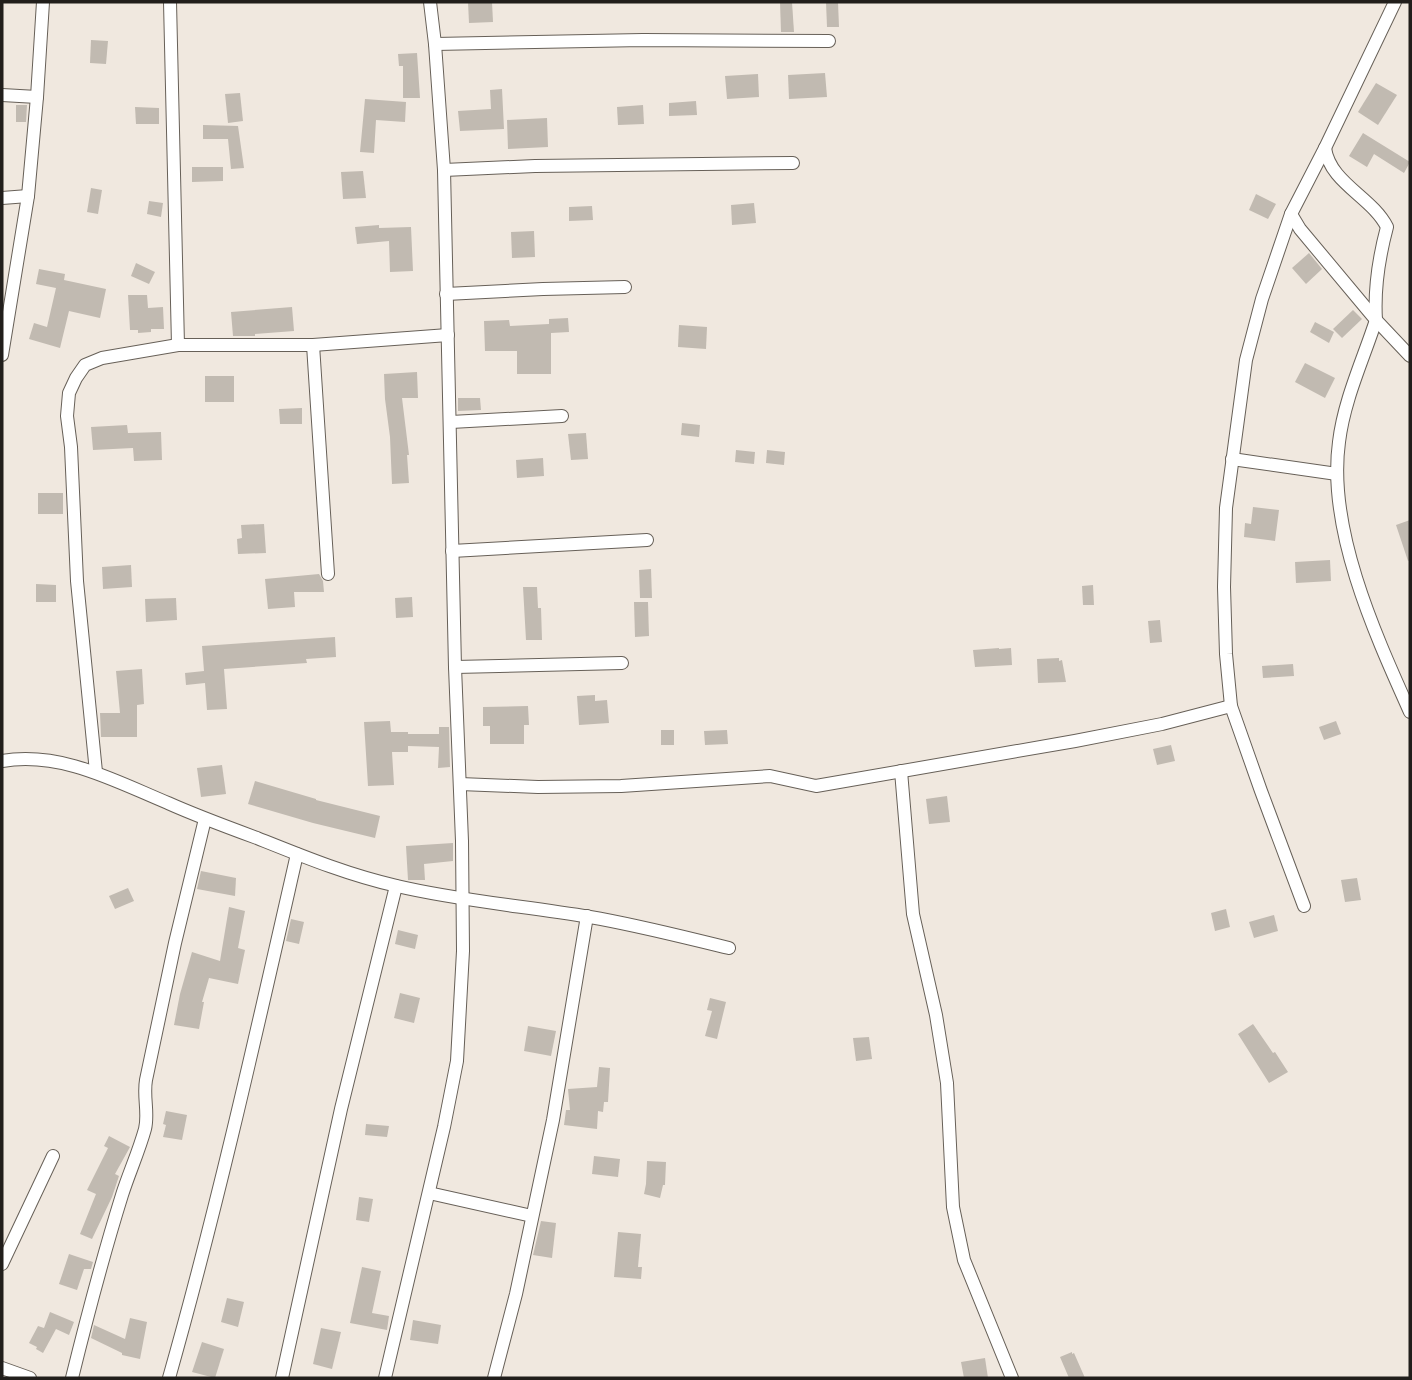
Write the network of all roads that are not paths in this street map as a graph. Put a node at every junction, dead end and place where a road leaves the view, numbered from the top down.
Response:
1 (43, 2) edge
2 (170, 2) edge
3 (430, 2) edge
4 (1395, 2) edge
5 (829, 41) dead end
6 (435, 44) junction
7 (2, 95) edge
8 (37, 97) junction
9 (1325, 148) junction
10 (793, 163) dead end
11 (443, 170) junction
12 (28, 196) junction
13 (2, 198) edge
14 (1291, 214) junction
15 (625, 287) dead end
16 (446, 294) junction
17 (1376, 320) junction
18 (4, 326) edge
19 (448, 335) junction
20 (178, 345) junction
21 (313, 345) junction
22 (2, 355) edge
23 (1410, 356) edge
24 (562, 416) dead end
25 (451, 422) junction
26 (1232, 459) junction
27 (1337, 474) junction
28 (647, 540) dead end
29 (452, 551) junction
30 (328, 574) dead end
31 (622, 663) dead end
32 (455, 667) junction
33 (1231, 705) junction
34 (1410, 712) edge
35 (2, 761) edge
36 (901, 771) junction
37 (96, 772) junction
38 (460, 785) junction
39 (205, 819) junction
40 (297, 854) junction
41 (396, 886) junction
42 (463, 899) junction
43 (1304, 906) dead end
44 (587, 916) junction
45 (729, 948) dead end
46 (53, 1156) dead end
47 (429, 1193) junction
48 (532, 1216) junction
49 (2, 1264) edge
50 (2, 1368) edge
51 (30, 1378) edge
52 (72, 1378) edge
53 (169, 1378) edge
54 (282, 1378) edge
55 (385, 1378) edge
56 (494, 1378) edge
57 (1012, 1378) edge

1 - 8 street
2 - 20 street
3 - 6 street
4 - 9 street
5 - 6 street
6 - 11 street
7 - 8 street
8 - 12 street
9 - 14 street
9 - 17 street
10 - 11 street
11 - 16 street
12 - 13 street
12 - 18 street
14 - 17 street
14 - 26 street
15 - 16 street
16 - 19 street
17 - 23 street
17 - 27 street
18 - 22 street
19 - 21 street
19 - 25 street
20 - 21 street
20 - 37 street
21 - 30 street
24 - 25 street
25 - 29 street
26 - 27 street
26 - 33 street
27 - 34 street
28 - 29 street
29 - 32 street
31 - 32 street
32 - 38 street
33 - 36 street
33 - 43 street
35 - 37 street
36 - 38 street
36 - 57 street
37 - 39 street
38 - 42 street
39 - 40 street
39 - 52 street
40 - 41 street
40 - 53 street
41 - 42 street
41 - 54 street
42 - 44 street
42 - 47 street
44 - 45 street
44 - 48 street
46 - 49 street
47 - 48 street
47 - 55 street
48 - 56 street
50 - 51 street

